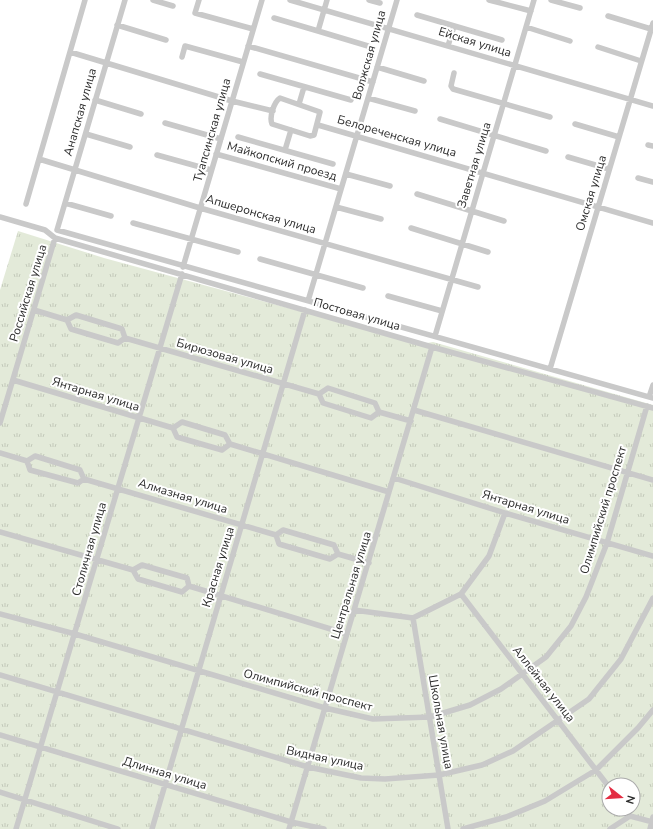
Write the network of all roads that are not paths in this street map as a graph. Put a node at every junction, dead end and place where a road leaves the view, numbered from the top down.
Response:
1 (85, 0) edge
2 (125, 0) edge
3 (153, 0) edge
4 (199, 0) edge
5 (262, 0) edge
6 (290, 0) edge
7 (327, 0) edge
8 (369, 0) edge
9 (397, 0) edge
10 (489, 0) edge
11 (534, 0) edge
12 (551, 0) edge
13 (380, 3) dead end
14 (173, 6) dead end
15 (580, 8) dead end
16 (324, 10) junction
17 (531, 12) junction
18 (417, 16) dead end
19 (608, 16) dead end
20 (274, 18) dead end
21 (117, 25) junction
22 (454, 26) junction
23 (652, 26) edge
24 (526, 27) junction
25 (389, 28) junction
26 (253, 29) junction
27 (318, 31) junction
28 (166, 40) dead end
29 (502, 40) dead end
30 (570, 41) dead end
31 (248, 46) junction
32 (368, 46) dead end
33 (448, 46) junction
34 (598, 47) dead end
35 (70, 52) junction
36 (182, 57) dead end
37 (641, 61) junction
38 (243, 62) junction
39 (106, 63) junction
40 (515, 66) junction
41 (377, 67) junction
42 (260, 74) dead end
43 (454, 74) dead end
44 (424, 81) dead end
45 (373, 82) junction
46 (304, 87) junction
47 (368, 98) junction
48 (630, 99) junction
49 (95, 100) junction
50 (351, 100) dead end
51 (232, 101) junction
52 (504, 102) junction
53 (299, 104) junction
54 (653, 106) edge
55 (273, 111) junction
56 (415, 111) dead end
57 (141, 114) dead end
58 (550, 117) dead end
59 (440, 119) dead end
60 (165, 123) dead end
61 (575, 124) dead end
62 (318, 125) junction
63 (291, 130) junction
64 (86, 134) junction
65 (495, 135) junction
66 (238, 137) dead end
67 (357, 137) junction
68 (619, 137) junction
69 (221, 139) junction
70 (130, 147) dead end
71 (285, 150) junction
72 (546, 151) dead end
73 (157, 154) dead end
74 (216, 154) junction
75 (568, 157) dead end
76 (39, 159) junction
77 (333, 164) dead end
78 (609, 169) junction
79 (211, 170) junction
80 (75, 171) junction
81 (483, 172) junction
82 (346, 174) junction
83 (638, 178) dead end
84 (653, 182) edge
85 (390, 186) dead end
86 (341, 190) junction
87 (418, 194) dead end
88 (65, 203) junction
89 (26, 204) dead end
90 (336, 207) junction
91 (598, 207) junction
92 (200, 208) junction
93 (472, 212) junction
94 (111, 216) dead end
95 (0, 217) edge
96 (381, 219) dead end
97 (504, 222) dead end
98 (133, 223) dead end
99 (653, 223) edge
100 (411, 228) dead end
101 (57, 230) joint
102 (55, 238) junction
103 (191, 239) junction
104 (325, 244) junction
105 (462, 244) junction
106 (238, 252) dead end
107 (488, 252) dead end
108 (260, 259) dead end
109 (183, 267) junction
110 (182, 274) junction
111 (316, 275) junction
112 (451, 280) junction
113 (478, 287) dead end
114 (363, 288) dead end
115 (388, 296) dead end
116 (308, 301) junction
117 (34, 310) junction
118 (305, 310) junction
119 (442, 310) junction
120 (67, 320) junction
121 (435, 336) junction
122 (126, 338) junction
123 (432, 347) junction
124 (159, 348) junction
125 (550, 369) junction
126 (13, 380) junction
127 (283, 384) junction
128 (653, 385) edge
129 (319, 394) junction
130 (651, 398) edge
131 (650, 407) edge
132 (414, 410) junction
133 (379, 412) junction
134 (138, 418) junction
135 (410, 421) junction
136 (0, 423) edge
137 (173, 428) junction
138 (230, 444) junction
139 (0, 454) edge
140 (264, 455) junction
141 (26, 461) junction
142 (627, 472) junction
143 (84, 478) junction
144 (394, 478) junction
145 (653, 480) edge
146 (118, 488) junction
147 (389, 492) junction
148 (505, 513) junction
149 (242, 526) junction
150 (0, 532) edge
151 (276, 535) junction
152 (607, 543) junction
153 (338, 554) junction
154 (653, 556) edge
155 (97, 559) junction
156 (369, 563) junction
157 (134, 570) junction
158 (189, 586) junction
159 (461, 594) junction
160 (220, 597) junction
161 (653, 598) edge
162 (354, 610) junction
163 (0, 614) edge
164 (413, 618) junction
165 (75, 634) junction
166 (347, 634) junction
167 (198, 671) junction
168 (0, 674) edge
169 (522, 675) junction
170 (58, 692) junction
171 (325, 708) junction
172 (653, 710) edge
173 (430, 717) junction
174 (559, 721) junction
175 (181, 730) junction
176 (0, 735) edge
177 (42, 748) junction
178 (308, 767) junction
179 (596, 770) junction
180 (439, 775) junction
181 (601, 777) edge
182 (165, 784) junction
183 (0, 792) edge
184 (25, 800) junction
185 (628, 817) edge
186 (636, 817) edge
187 (653, 820) edge
188 (291, 822) junction
189 (16, 829) edge
190 (118, 829) edge
191 (152, 829) edge
192 (289, 829) edge
193 (324, 829) edge
194 (448, 829) edge
195 (462, 829) edge
196 (610, 829) edge
197 (650, 829) edge

1 - 35 street
2 - 21 street, Анапская улица
3 - 14 street
4 - 26 street
5 - 26 street, Туапсинская улица
6 - 16 street, Ейская улица
7 - 16 street
8 - 13 street
9 - 25 street, Волжская улица
10 - 17 street
11 - 17 street, Заветная улица
12 - 15 street
16 - 25 street, Ейская улица
16 - 27 street
17 - 24 street, Заветная улица
18 - 22 street
19 - 23 street
20 - 27 street
21 - 28 street
21 - 39 street, Анапская улица
22 - 29 street
22 - 33 street
23 - 37 street, Омская улица
24 - 30 street
24 - 40 street, Заветная улица
25 - 33 street, Ейская улица
25 - 41 street, Волжская улица
26 - 31 street, Туапсинская улица
27 - 32 street
31 - 38 street, Туапсинская улица
31 - 45 street
33 - 40 street, Ейская улица
34 - 37 street
35 - 39 street
35 - 76 street
36 - 38 street
37 - 48 street, Омская улица
38 - 51 street, Туапсинская улица
39 - 49 street, Анапская улица
39 - 51 street
40 - 48 street, Ейская улица
40 - 52 street, Заветная улица
41 - 44 street
41 - 45 street, Волжская улица
42 - 46 street
43 - 52 street
45 - 47 street, Волжская улица
46 - 50 street
46 - 53 street
47 - 56 street
47 - 67 street, Волжская улица
48 - 54 street, Ейская улица
48 - 68 street, Омская улица
49 - 57 street
49 - 64 street, Анапская улица
51 - 55 street
51 - 69 street, Туапсинская улица
52 - 58 street
52 - 65 street, Заветная улица
53 - 55 street, Белореченская улица
53 - 62 street, Белореченская улица
55 - 63 street, Белореченская улица
59 - 65 street
60 - 69 street
61 - 68 street
62 - 63 street, Белореченская улица
62 - 67 street, Белореченская улица
63 - 71 street
64 - 70 street
64 - 80 street, Анапская улица
65 - 72 street
65 - 81 street, Заветная улица
66 - 71 street
67 - 81 street, Белореченская улица
67 - 82 street, Волжская улица
68 - 78 street, Омская улица
69 - 74 street, Туапсинская улица
71 - 77 street
73 - 79 street
74 - 79 street, Туапсинская улица
74 - 86 street, Майкопский проезд
75 - 78 street
76 - 80 street, Апшеронская улица
76 - 89 street
78 - 91 street, Омская улица
79 - 92 street, Туапсинская улица
80 - 88 street, Анапская улица
80 - 92 street, Апшеронская улица
81 - 91 street, Белореченская улица
81 - 93 street, Заветная улица
82 - 85 street
82 - 86 street, Волжская улица
83 - 84 street
86 - 90 street, Волжская улица
87 - 93 street
88 - 94 street
88 - 101 street, Анапская улица
90 - 96 street
90 - 104 street, Волжская улица
91 - 99 street, Белореченская улица
91 - 125 street, Омская улица
92 - 103 street, Туапсинская улица
92 - 104 street, Апшеронская улица
93 - 97 street
93 - 105 street, Заветная улица
95 - 102 street, Постовая улица
98 - 103 street
100 - 105 street
101 - 109 street, Постовая улица
102 - 110 street, Постовая улица
102 - 117 street, Российская улица
103 - 106 street
103 - 109 street, Туапсинская улица
104 - 111 street, Волжская улица
104 - 112 street, Апшеронская улица
105 - 107 street
105 - 112 street, Заветная улица
108 - 111 street
109 - 116 street, Постовая улица
110 - 118 street, Постовая улица
110 - 124 street, Столичная улица
111 - 114 street
111 - 116 street, Волжская улица
112 - 113 street, Апшеронская улица
112 - 119 street, Заветная улица
115 - 119 street
116 - 121 street, Постовая улица
117 - 120 street, Бирюзовая улица
117 - 126 street, Российская улица
118 - 123 street, Постовая улица
118 - 127 street, Красная улица
119 - 121 street, Заветная улица
120 - 122 street, Бирюзовая улица
120 - 122 street, Бирюзовая улица
121 - 125 street, Постовая улица
122 - 124 street, Бирюзовая улица
123 - 131 street, Постовая улица
123 - 132 street, Центральная улица
124 - 127 street, Бирюзовая улица
124 - 134 street, Столичная улица
125 - 130 street, Постовая улица
126 - 134 street, Янтарная улица
126 - 136 street, Российская улица
127 - 129 street, Бирюзовая улица
127 - 140 street, Красная улица
128 - 130 street
129 - 133 street, Бирюзовая улица
129 - 133 street, Бирюзовая улица
131 - 142 street, Олимпийский проспект
132 - 135 street, Центральная улица
132 - 142 street
133 - 135 street, Бирюзовая улица
134 - 137 street, Янтарная улица
134 - 146 street, Столичная улица
135 - 144 street, Центральная улица
137 - 138 street, Янтарная улица
137 - 138 street, Янтарная улица
138 - 140 street, Янтарная улица
139 - 141 street, Алмазная улица
140 - 147 street, Янтарная улица
140 - 149 street, Красная улица
141 - 143 street, Алмазная улица
141 - 143 street, Алмазная улица
142 - 145 street
142 - 152 street, Олимпийский проспект
143 - 146 street, Алмазная улица
144 - 147 street, Центральная улица
144 - 148 street, Янтарная улица
146 - 149 street, Алмазная улица
146 - 155 street, Столичная улица
147 - 156 street, Центральная улица
148 - 152 street, Янтарная улица
148 - 159 street
149 - 151 street, Алмазная улица
149 - 160 street, Красная улица
150 - 155 street
151 - 153 street, Алмазная улица
151 - 153 street, Алмазная улица
152 - 154 street, Янтарная улица
152 - 169 street, Олимпийский проспект
153 - 156 street, Алмазная улица
155 - 157 street
155 - 165 street, Столичная улица
156 - 162 street, Центральная улица
157 - 158 street
157 - 158 street
158 - 160 street
159 - 164 street
159 - 169 street, Аллейная улица
160 - 166 street
160 - 167 street, Красная улица
161 - 174 street, Видная улица
162 - 164 street
162 - 166 street, Центральная улица
163 - 165 street, Олимпийский проспект
164 - 173 street, Школьная улица
165 - 167 street, Олимпийский проспект
165 - 170 street, Столичная улица
166 - 171 street, Центральная улица
167 - 171 street, Олимпийский проспект
167 - 175 street, Красная улица
168 - 170 street, Видная улица
169 - 173 street, Олимпийский проспект
169 - 174 street, Аллейная улица
170 - 175 street, Видная улица
170 - 177 street, Столичная улица
171 - 173 street, Олимпийский проспект
171 - 178 street, Центральная улица
172 - 179 street
173 - 180 street, Школьная улица
174 - 179 street, Аллейная улица
174 - 180 street, Видная улица
175 - 178 street, Видная улица
175 - 182 street, Красная улица
176 - 177 street, Длинная улица
177 - 182 street, Длинная улица
177 - 184 street, Столичная улица
178 - 180 street, Видная улица
178 - 188 street, Центральная улица
179 - 181 street, Аллейная улица
179 - 195 street
180 - 194 street, Школьная улица
182 - 188 street, Длинная улица
182 - 191 street, Красная улица
183 - 184 street
184 - 189 street, Столичная улица
184 - 190 street
185 - 196 street
186 - 187 street
187 - 197 street
188 - 192 street, Центральная улица
188 - 193 street, Длинная улица

